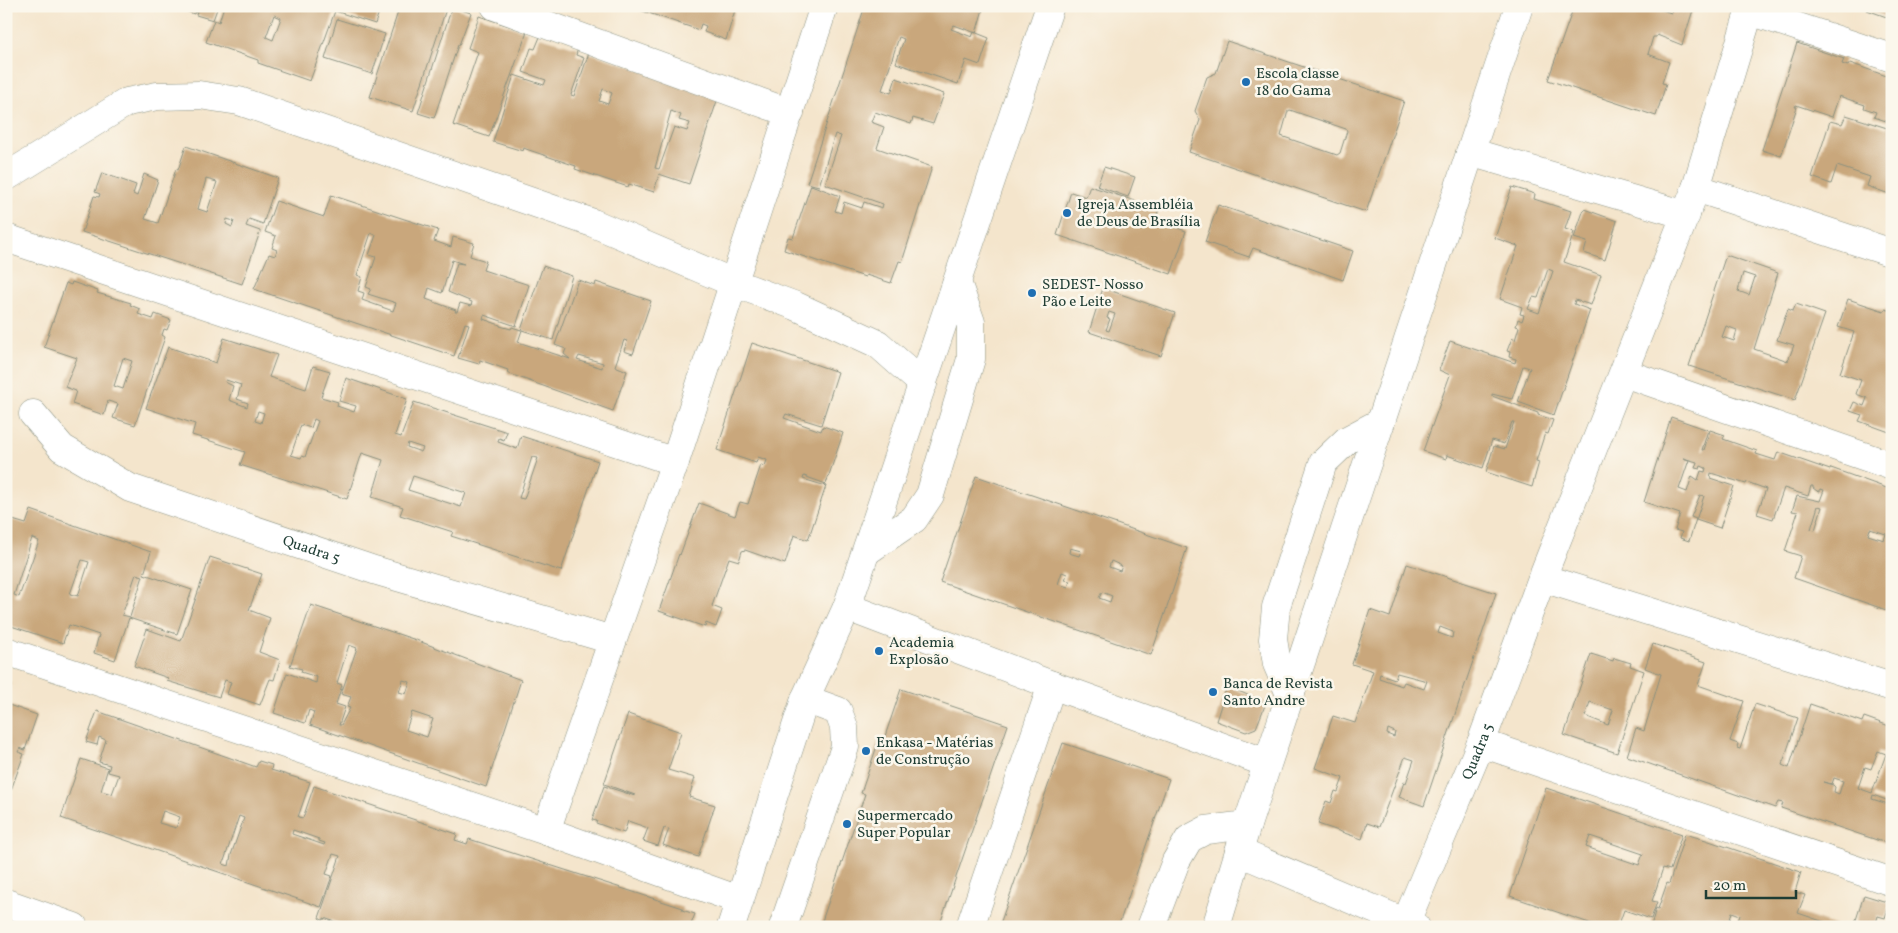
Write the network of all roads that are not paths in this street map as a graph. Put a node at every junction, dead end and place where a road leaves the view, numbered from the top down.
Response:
1 (494, 6) edge
2 (824, 6) edge
3 (1050, 6) edge
4 (1519, 6) edge
5 (1751, 9) edge
6 (1892, 58) edge
7 (790, 113) junction
8 (1470, 152) junction
9 (6, 177) edge
10 (1696, 188) junction
11 (1686, 215) junction
12 (6, 238) edge
13 (1892, 253) edge
14 (957, 282) junction
15 (734, 283) junction
16 (1624, 373) junction
17 (923, 384) junction
18 (33, 414) dead end
19 (1380, 422) junction
20 (675, 462) junction
21 (1892, 466) edge
22 (867, 551) junction
23 (1542, 578) junction
24 (847, 608) junction
25 (612, 640) junction
26 (6, 651) edge
27 (1052, 685) junction
28 (1892, 687) edge
29 (1290, 694) junction
30 (806, 699) junction
31 (1481, 743) junction
32 (1267, 763) junction
33 (1247, 825) junction
34 (546, 831) junction
35 (1238, 852) junction
36 (1892, 882) edge
37 (739, 900) junction
38 (6, 903) edge
39 (1411, 925) edge
40 (74, 927) edge
41 (731, 927) edge
42 (783, 927) edge
43 (970, 927) edge
44 (1151, 927) edge
45 (1216, 927) edge

1 - 7 street
2 - 7 street
3 - 14 street
4 - 8 street
5 - 6 street
5 - 10 street, Quadra 5
7 - 15 street
8 - 11 street
8 - 19 street
9 - 15 street
10 - 11 street, Quadra 5
10 - 13 street
11 - 16 street, Quadra 5
12 - 20 street
14 - 17 street
14 - 22 street
15 - 17 street
15 - 20 street
16 - 21 street
16 - 23 street, Quadra 5
17 - 22 street
18 - 25 street, Quadra 5
19 - 29 street
19 - 29 street
20 - 25 street
22 - 24 street
23 - 28 street
23 - 31 street, Quadra 5
24 - 27 street
24 - 30 street
25 - 34 street
26 - 34 street
27 - 32 street
27 - 43 street
29 - 32 street
30 - 37 street
30 - 42 street
31 - 36 street
31 - 39 street, Quadra 5
32 - 33 street
33 - 35 street
33 - 44 street
34 - 37 street
35 - 39 street
35 - 45 street
37 - 41 street
38 - 40 street

